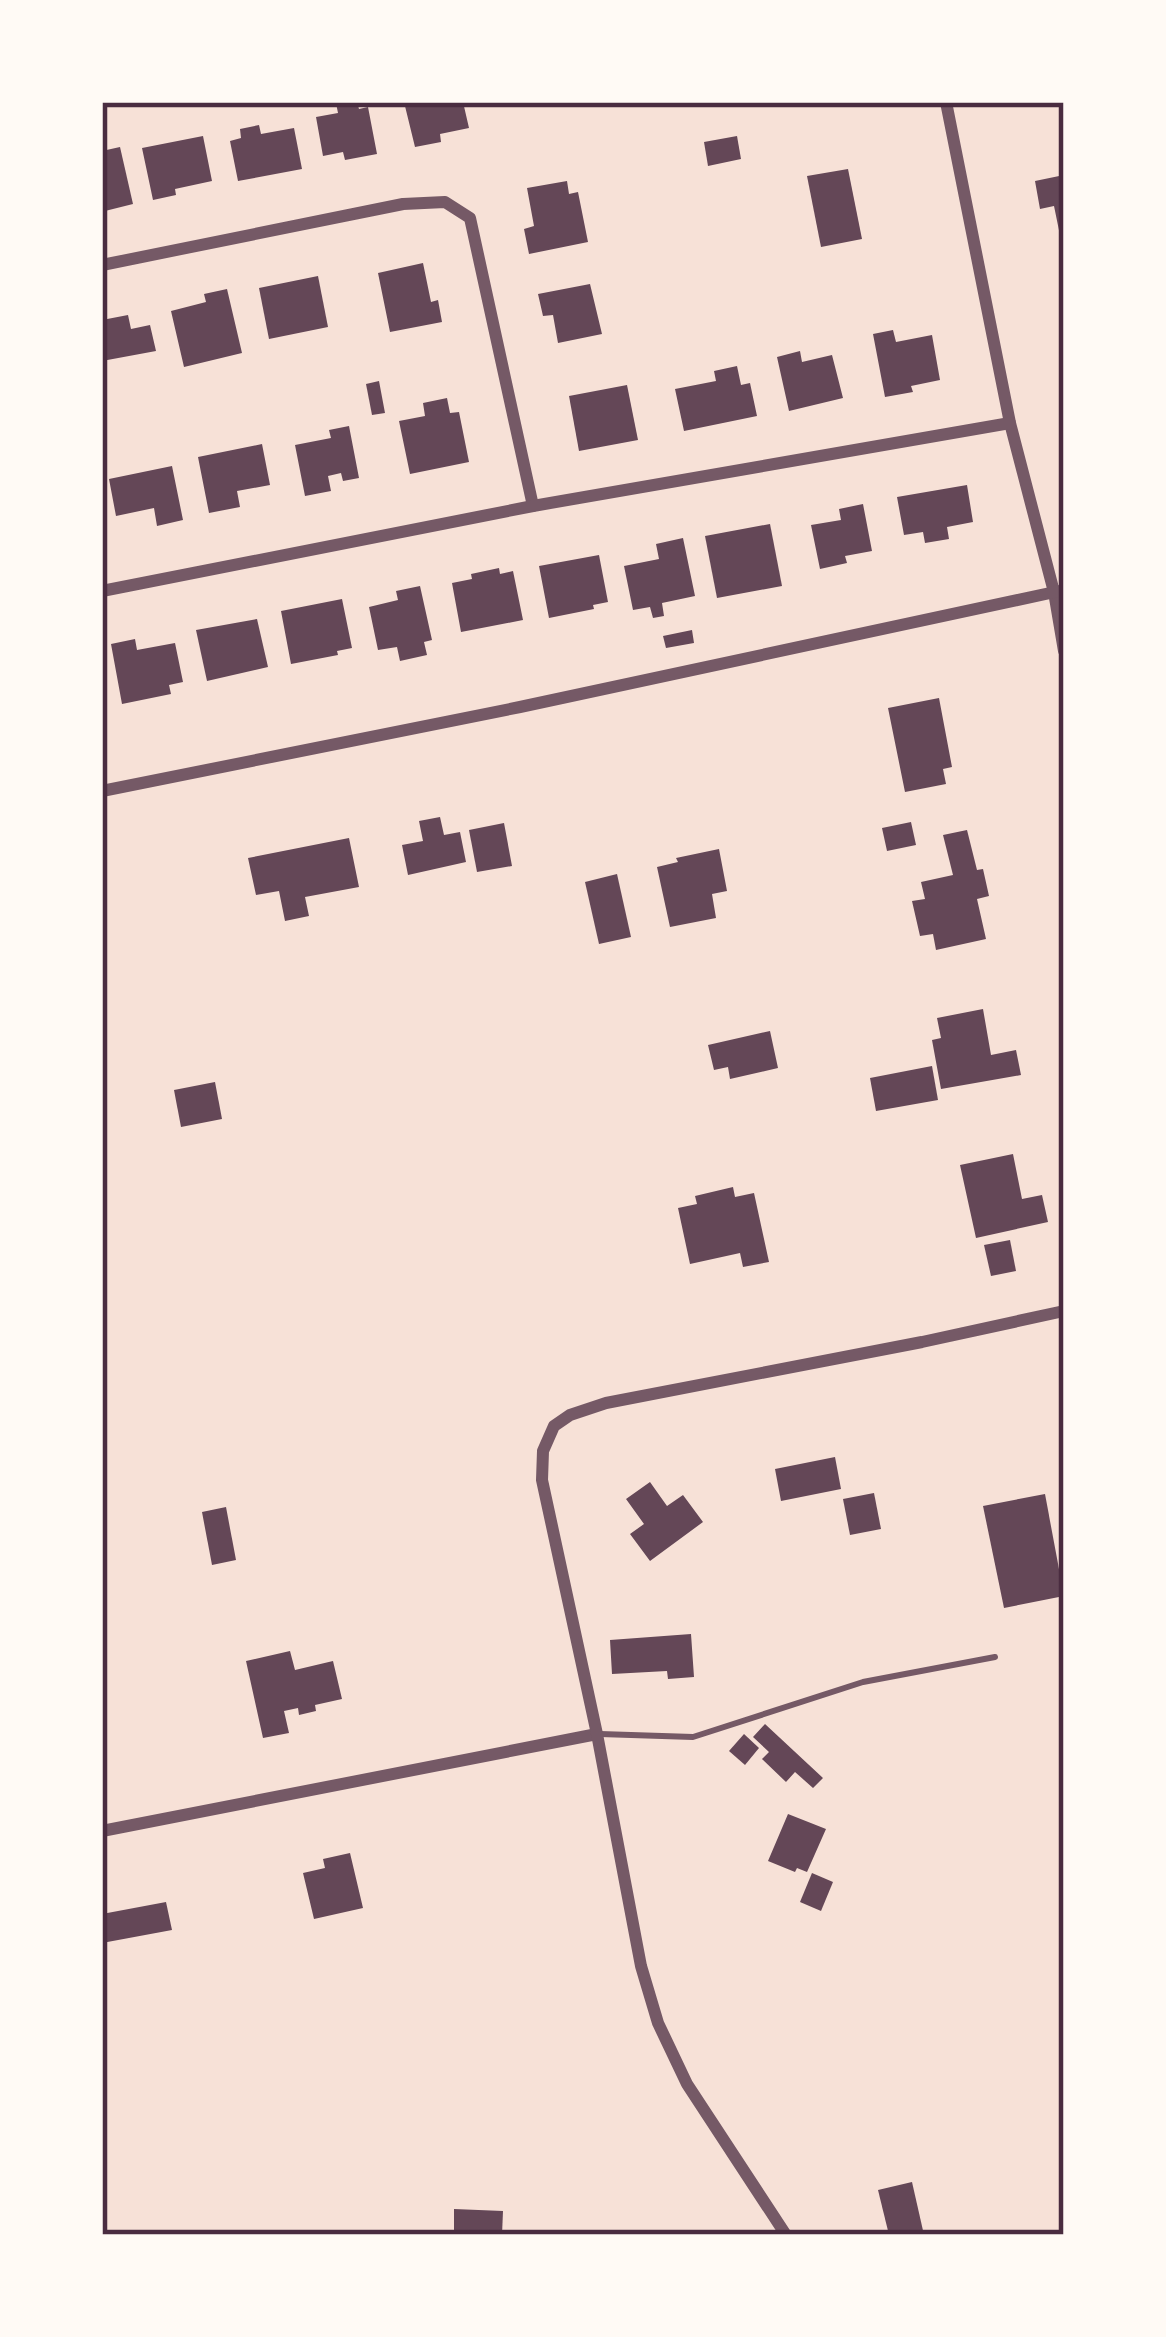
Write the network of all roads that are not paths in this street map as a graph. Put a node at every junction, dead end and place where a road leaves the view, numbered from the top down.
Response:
1 (946, 102) edge
2 (102, 265) edge
3 (1010, 423) junction
4 (532, 506) junction
5 (102, 591) edge
6 (1059, 591) edge
7 (1064, 651) edge
8 (102, 791) edge
9 (1064, 1311) edge
10 (994, 1657) dead end
11 (597, 1734) junction
12 (102, 1831) edge
13 (786, 2235) edge

1 - 3 street
2 - 4 street
3 - 4 street
3 - 6 street
4 - 5 street
6 - 7 street
6 - 8 street
9 - 11 street
10 - 11 lane
11 - 12 street
11 - 13 street

